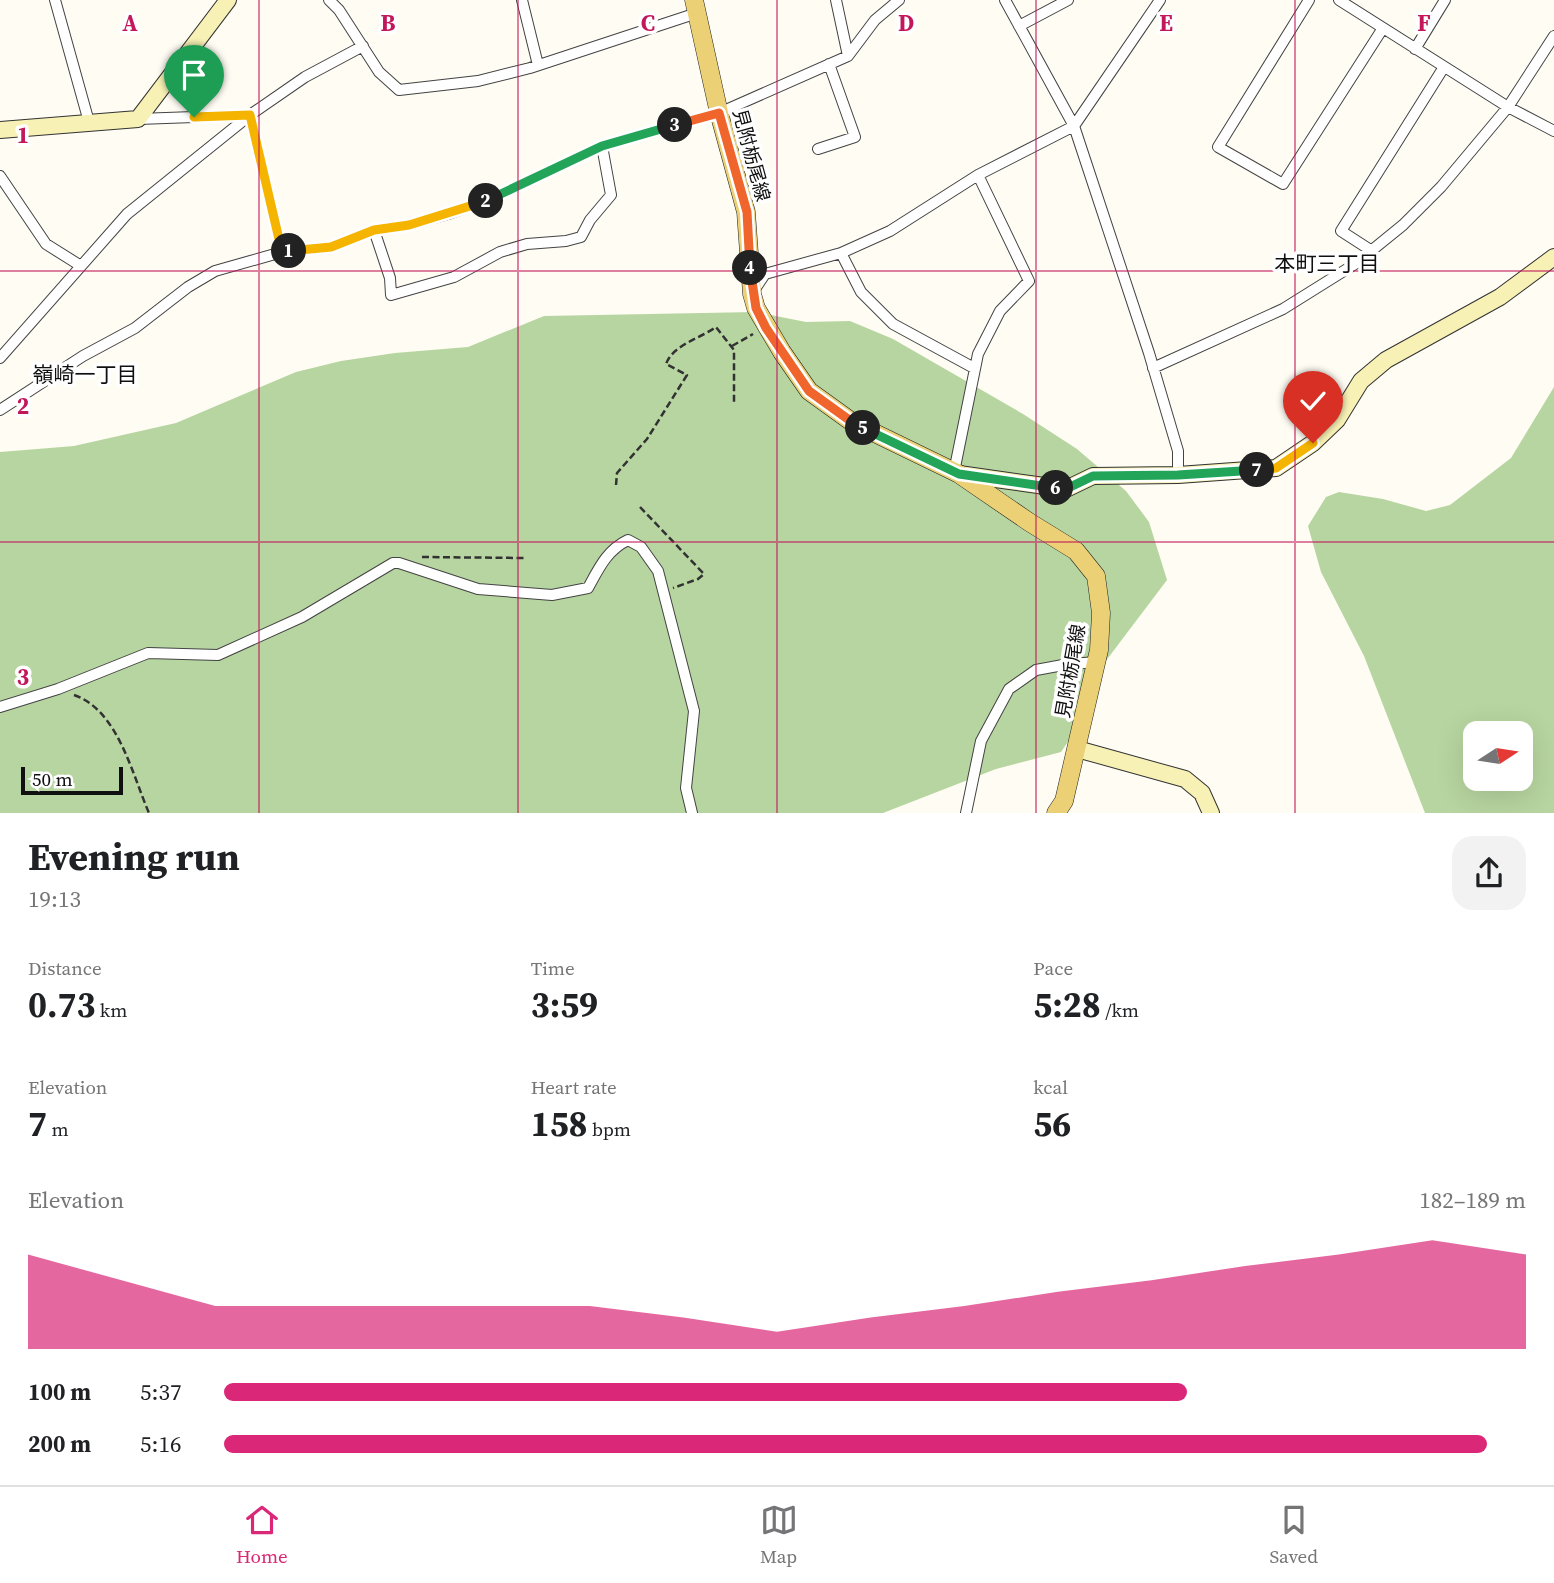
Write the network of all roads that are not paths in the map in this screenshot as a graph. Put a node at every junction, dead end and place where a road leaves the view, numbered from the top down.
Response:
1 (55, 0) edge
2 (228, 0) edge
3 (329, 0) edge
4 (348, 0) edge
5 (522, 0) edge
6 (836, 0) edge
7 (899, 0) edge
8 (1005, 0) edge
9 (1068, 0) edge
10 (1160, 0) edge
11 (1309, 0) edge
12 (1339, 0) edge
13 (1445, 0) edge
14 (695, 7) edge
15 (339, 10) junction
16 (1019, 26) junction
17 (1383, 28) junction
18 (1554, 36) edge
19 (363, 46) junction
20 (1415, 48) junction
21 (848, 55) junction
22 (829, 64) junction
23 (538, 65) junction
24 (1444, 66) junction
25 (1508, 107) junction
26 (719, 113) junction
27 (250, 115) junction
28 (138, 119) junction
29 (89, 122) junction
30 (1074, 126) junction
31 (0, 130) edge
32 (1554, 131) edge
33 (602, 146) junction
34 (818, 149) dead end
35 (978, 175) junction
36 (0, 176) edge
37 (374, 230) junction
38 (1372, 251) junction
39 (282, 252) junction
40 (841, 253) junction
41 (1554, 257) edge
42 (81, 266) junction
43 (752, 294) junction
44 (0, 358) edge
45 (974, 368) junction
46 (1153, 368) junction
47 (0, 410) edge
48 (956, 473) junction
49 (1178, 475) junction
50 (1095, 662) junction
51 (0, 707) edge
52 (1077, 749) junction
53 (692, 813) edge
54 (966, 813) edge
55 (1056, 813) edge
56 (1211, 813) edge

1 - 29 street
2 - 28 street
3 - 15 street
4 - 15 street
5 - 23 street
6 - 21 street
7 - 21 street
8 - 16 street
9 - 16 street
10 - 30 street
11 - 17 street
12 - 17 street
13 - 20 street
14 - 23 street
14 - 26 main road, 見附栃尾線
15 - 19 street
16 - 30 street
17 - 20 street
18 - 25 street
19 - 23 street
19 - 27 street
20 - 24 street
21 - 22 street
22 - 26 street
22 - 34 street
24 - 25 street
24 - 38 street
25 - 32 street
25 - 38 street
26 - 33 street
26 - 43 main road, 見附栃尾線
27 - 28 street
27 - 39 street
27 - 42 street
28 - 29 street
29 - 31 street
30 - 35 street
30 - 46 street
33 - 37 street
33 - 37 street
35 - 40 street
35 - 45 street
36 - 42 street
37 - 39 street
38 - 46 street
39 - 47 street
40 - 43 street
40 - 45 street
41 - 49 street
42 - 44 street
43 - 48 main road, 見附栃尾線
45 - 48 street
46 - 49 street
48 - 49 street
48 - 50 main road, 見附栃尾線
50 - 52 main road, 見附栃尾線
50 - 54 street
51 - 53 street
52 - 55 main road, 見附栃尾線
52 - 56 street

